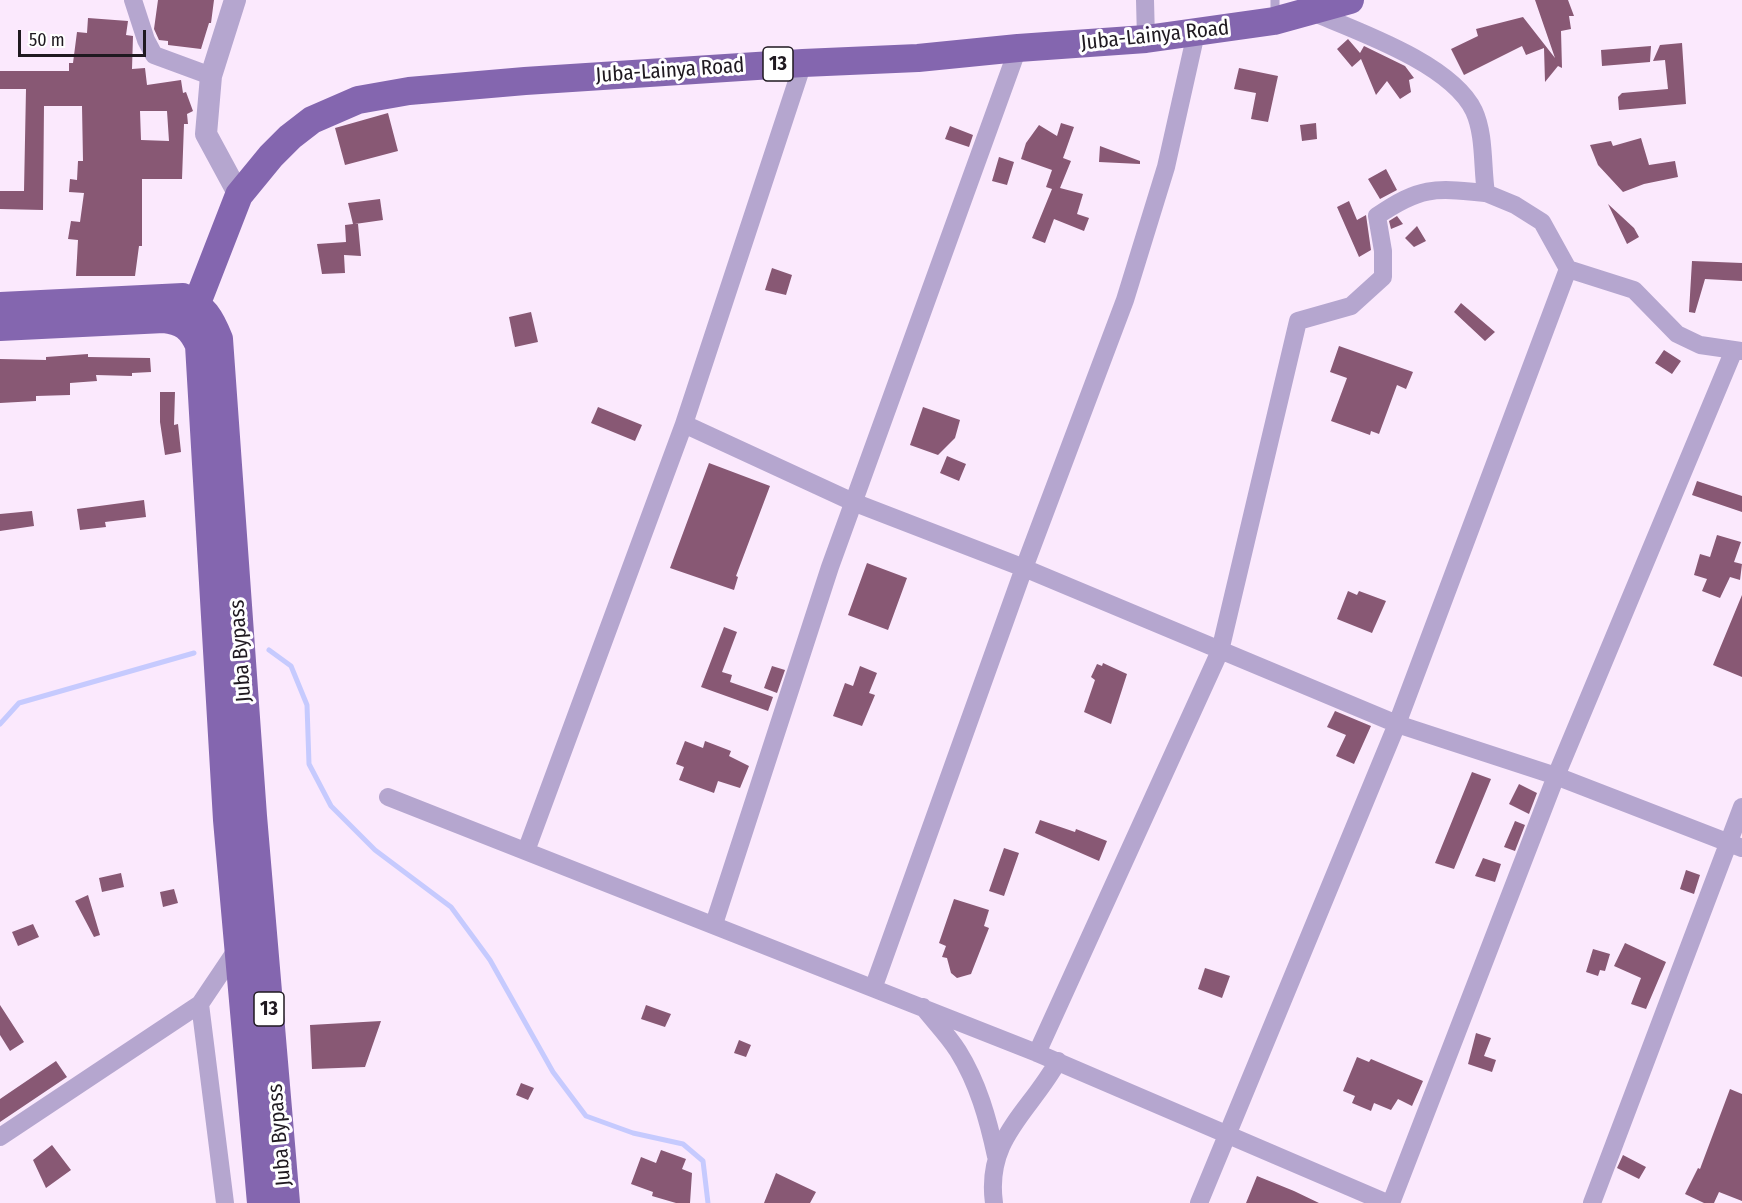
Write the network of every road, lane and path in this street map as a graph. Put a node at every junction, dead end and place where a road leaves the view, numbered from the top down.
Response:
1 (133, 0) edge
2 (235, 0) edge
3 (1145, 0) edge
4 (1350, 0) edge
5 (1275, 10) edge
6 (1311, 12) junction
7 (1196, 33) junction
8 (1146, 39) junction
9 (1018, 48) junction
10 (803, 63) junction
11 (211, 76) junction
12 (1486, 193) junction
13 (239, 195) junction
14 (220, 244) junction
15 (1568, 269) junction
16 (115, 300) junction
17 (197, 303) junction
18 (0, 306) edge
19 (0, 327) edge
20 (209, 342) junction
21 (1738, 351) edge
22 (684, 424) junction
23 (853, 502) junction
24 (1024, 568) junction
25 (1220, 651) junction
26 (1397, 724) junction
27 (1556, 776) junction
28 (388, 797) dead end
29 (1742, 807) edge
30 (1735, 846) edge
31 (526, 851) junction
32 (714, 924) junction
33 (240, 945) junction
34 (874, 986) junction
35 (200, 1004) junction
36 (922, 1006) junction
37 (1037, 1053) junction
38 (1058, 1061) junction
39 (1226, 1135) junction
40 (0, 1137) edge
41 (996, 1156) junction
42 (225, 1203) edge
43 (261, 1203) edge
44 (286, 1203) edge
45 (994, 1203) edge
46 (1199, 1203) edge
47 (1389, 1203) edge
48 (1592, 1203) edge

1 - 11 street
2 - 11 street
3 - 8 street
4 - 6 main road, Juba-Lainya Road / 13
5 - 6 main road, Juba-Lainya Road / 13
5 - 7 main road, Juba-Lainya Road / 13
6 - 12 street
7 - 8 main road, Juba-Lainya Road / 13
7 - 24 street
8 - 9 main road, Juba-Lainya Road / 13
9 - 10 main road, Juba-Lainya Road / 13
9 - 23 street
10 - 13 main road, Juba-Lainya Road / 13
10 - 22 street
11 - 13 street
12 - 15 street
12 - 25 street
13 - 14 main road, Juba-Lainya Road
13 - 20 main road, Juba-Lainya Road
14 - 16 main road
14 - 17 main road, Juba-Lainya Road
15 - 21 street
15 - 26 street
16 - 17 main road
16 - 18 main road
17 - 20 main road, Juba-Lainya Road
19 - 20 main road
20 - 33 main road, Juba Bypass
20 - 44 main road, Juba Bypass / 13
21 - 27 street
22 - 23 street
22 - 31 street
23 - 24 street
23 - 32 street
24 - 25 street
24 - 34 street
25 - 26 street
25 - 37 street
26 - 27 street
26 - 39 street
27 - 30 street
27 - 47 street
28 - 31 street
29 - 30 street
30 - 48 street
31 - 32 street
32 - 34 street
33 - 35 street
33 - 43 main road, Juba Bypass
34 - 36 street
35 - 40 street
35 - 42 street
36 - 37 street
36 - 41 street
37 - 38 street
38 - 39 street
38 - 41 street
39 - 46 street
39 - 47 street
41 - 45 street

